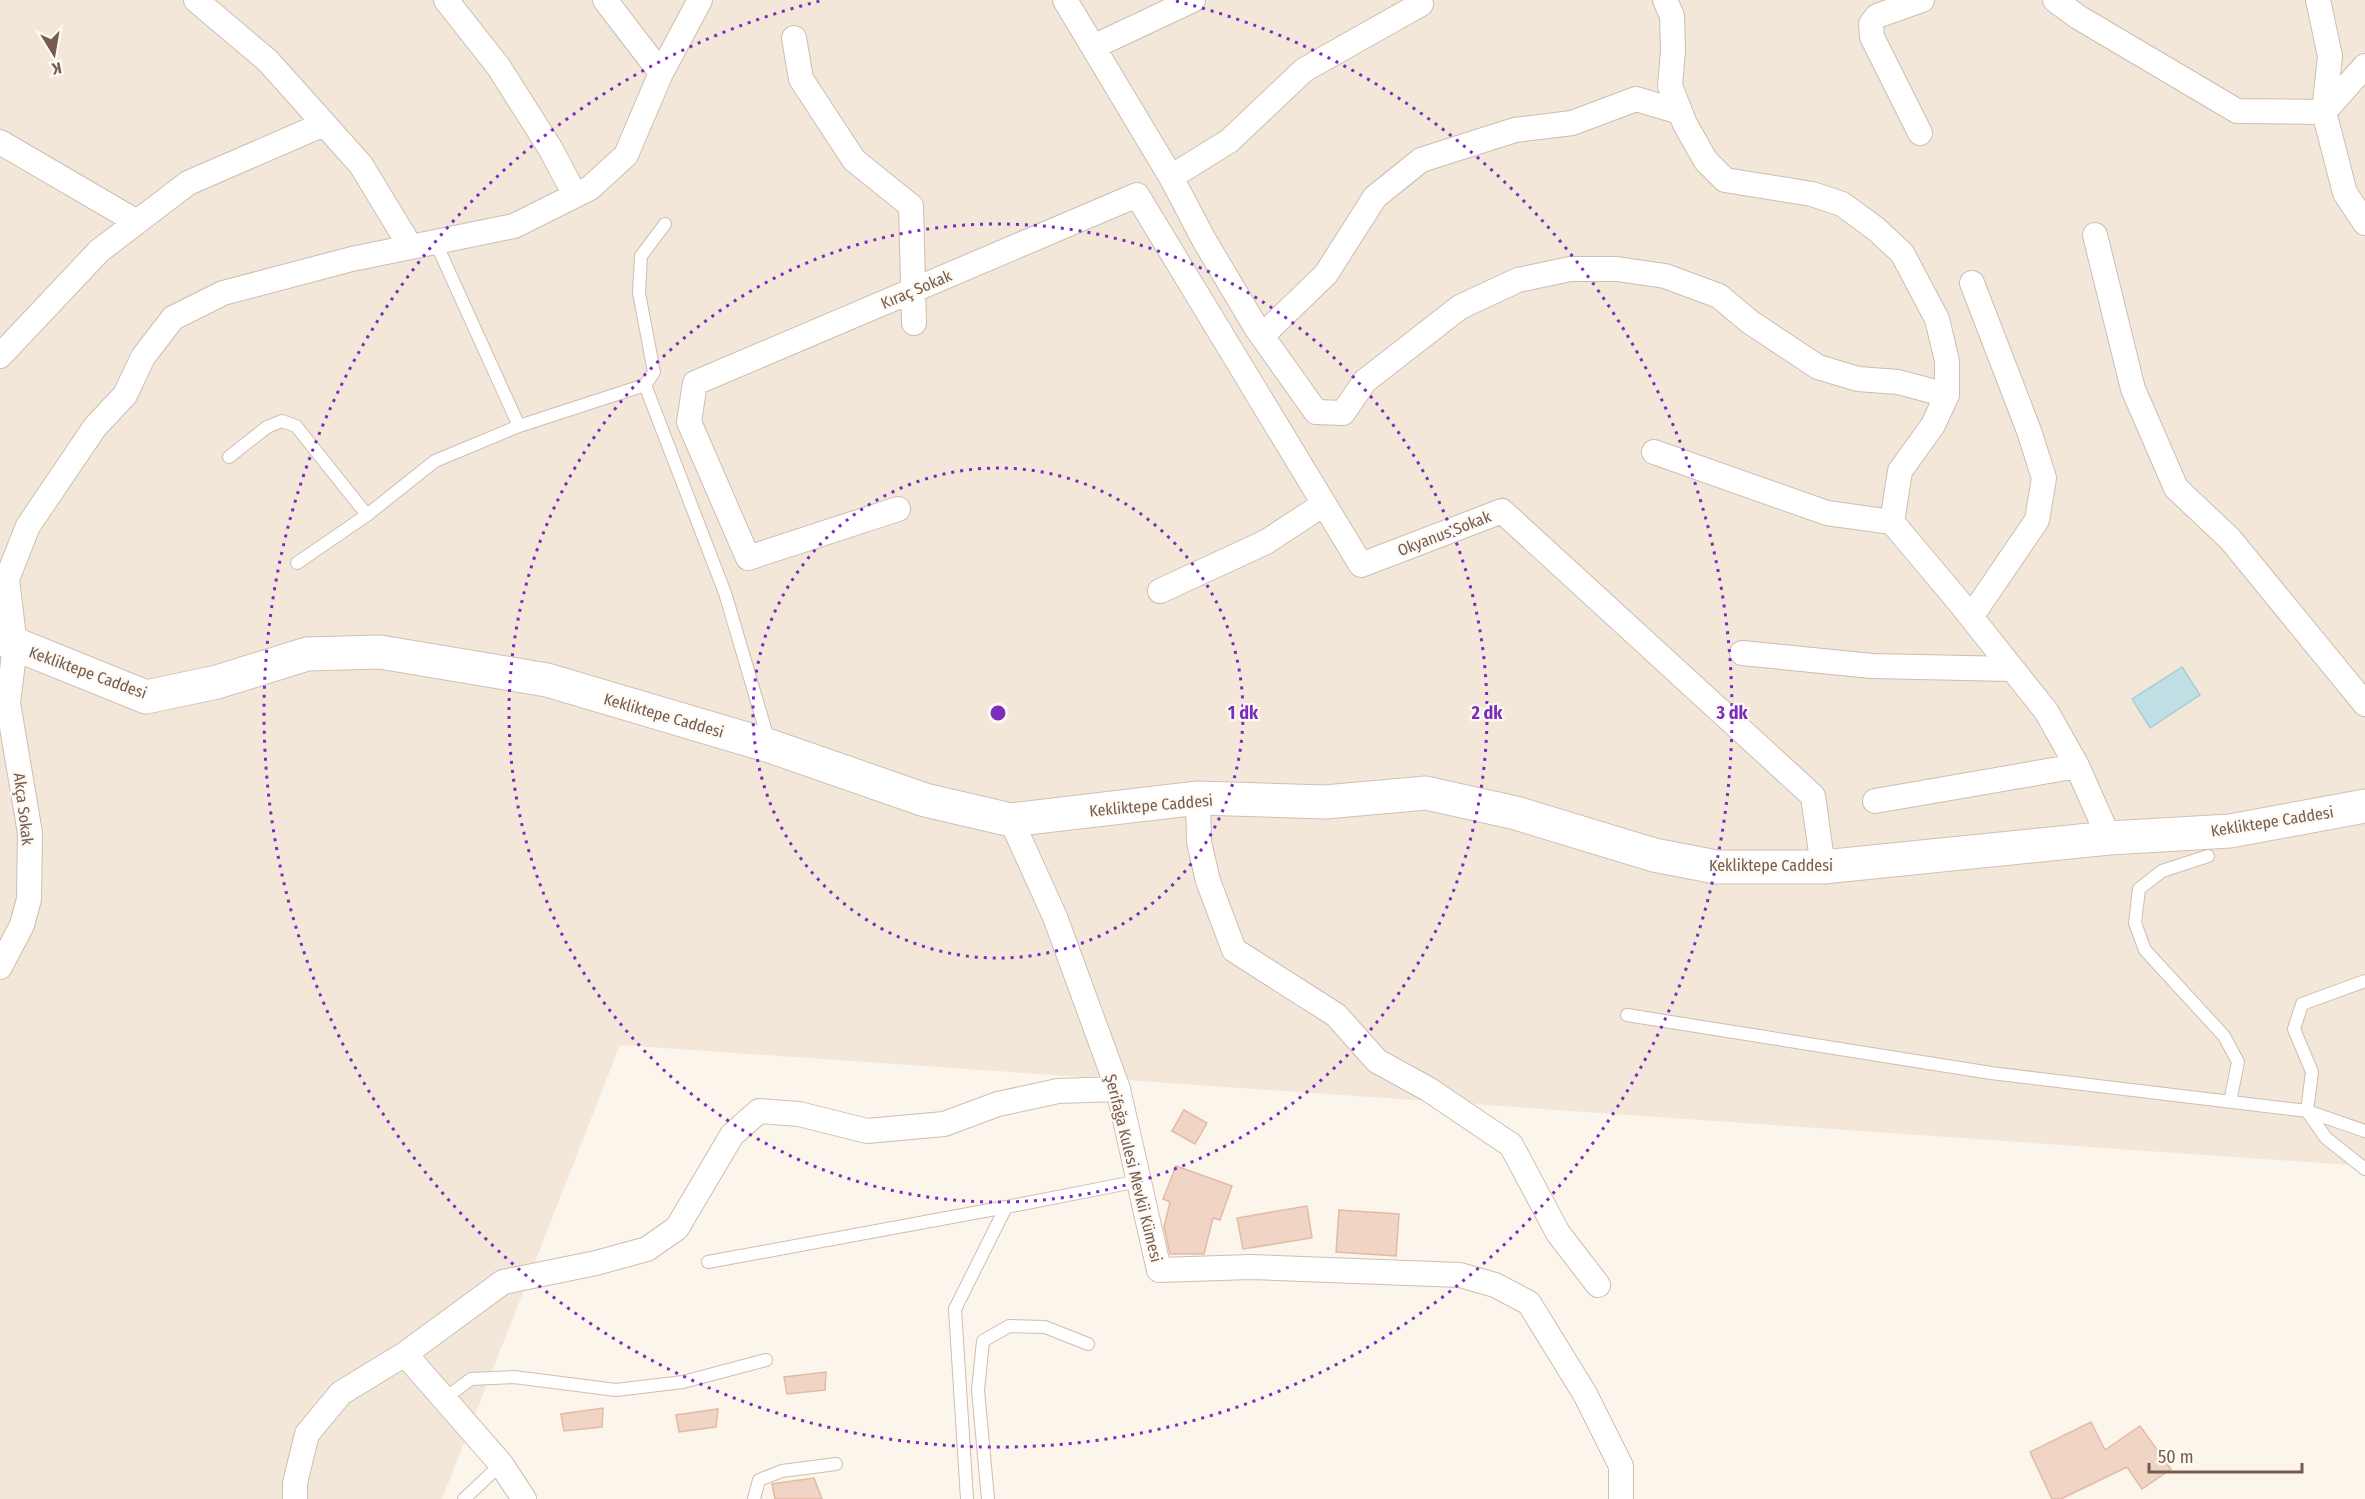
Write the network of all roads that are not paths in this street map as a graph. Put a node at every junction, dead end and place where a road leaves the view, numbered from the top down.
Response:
1 (196, 0) edge
2 (446, 0) edge
3 (605, 0) edge
4 (700, 0) edge
5 (1065, 0) edge
6 (1193, 0) edge
7 (1665, 0) edge
8 (1922, 0) edge
9 (2055, 0) edge
10 (2318, 0) edge
11 (1421, 4) dead end
12 (794, 38) dead end
13 (1095, 46) junction
14 (2365, 66) edge
15 (661, 73) junction
16 (1680, 112) junction
17 (2324, 112) junction
18 (324, 124) junction
19 (1920, 133) dead end
20 (0, 142) edge
21 (1171, 177) junction
22 (575, 195) junction
23 (1137, 195) joint
24 (137, 222) junction
25 (2365, 223) edge
26 (665, 224) dead end
27 (2095, 235) dead end
28 (435, 241) junction
29 (410, 246) junction
30 (1972, 283) dead end
31 (915, 290) junction
32 (914, 323) dead end
33 (1262, 336) junction
34 (0, 356) edge
35 (645, 386) junction
36 (1947, 395) junction
37 (519, 426) junction
38 (1654, 452) dead end
39 (229, 458) dead end
40 (1324, 504) junction
41 (898, 509) dead end
42 (367, 515) junction
43 (1892, 522) junction
44 (297, 563) dead end
45 (1160, 591) dead end
46 (1971, 617) junction
47 (8, 642) edge
48 (1742, 653) dead end
49 (2012, 669) junction
50 (2357, 678) edge
51 (2365, 704) edge
52 (770, 746) junction
53 (2077, 766) junction
54 (1198, 798) junction
55 (1875, 801) dead end
56 (2365, 806) edge
57 (1011, 820) junction
58 (2109, 838) junction
59 (2208, 856) dead end
60 (1823, 867) junction
61 (0, 968) edge
62 (2365, 981) edge
63 (1627, 1015) dead end
64 (1118, 1089) junction
65 (2230, 1102) junction
66 (2307, 1111) junction
67 (2365, 1131) edge
68 (2365, 1169) edge
69 (1138, 1181) junction
70 (1006, 1207) junction
71 (708, 1262) dead end
72 (1598, 1285) dead end
73 (1088, 1344) dead end
74 (405, 1354) junction
75 (766, 1360) dead end
76 (444, 1399) junction
77 (501, 1464) junction
78 (836, 1464) dead end
79 (295, 1499) edge
80 (464, 1499) edge
81 (524, 1499) edge
82 (754, 1499) edge
83 (967, 1499) edge
84 (987, 1499) edge
85 (1621, 1499) edge

1 - 18 street
2 - 22 street
3 - 15 street
4 - 15 street, Akça Sokak
5 - 13 street
6 - 13 street
7 - 16 street
8 - 19 street
9 - 17 street
10 - 17 street
11 - 21 street
12 - 31 street
13 - 21 street
14 - 17 street
15 - 22 street, Akça Sokak
16 - 33 street
16 - 36 street
17 - 25 street
18 - 24 street
18 - 29 street
20 - 24 street
21 - 33 street
22 - 28 street, Akça Sokak
23 - 31 street, Kıraç Sokak
23 - 40 street, Okyanus Sokak
24 - 34 street
26 - 35 lane
27 - 50 street
28 - 29 street, Akça Sokak
28 - 37 lane
29 - 47 street, Akça Sokak
30 - 46 street
31 - 32 street
31 - 41 street, Kıraç Sokak
33 - 36 street
35 - 37 lane
35 - 52 lane
36 - 43 street
37 - 42 lane
38 - 43 street
39 - 42 lane
40 - 45 street
40 - 60 street, Okyanus Sokak
42 - 44 lane
43 - 46 street
46 - 49 street
47 - 52 street, Kekliktepe Caddesi
47 - 61 street, Akça Sokak
48 - 49 street
49 - 53 street
50 - 51 street
52 - 57 street, Kekliktepe Caddesi
53 - 55 street
53 - 58 street
54 - 57 street, Kekliktepe Caddesi
54 - 60 street, Kekliktepe Caddesi
54 - 72 street
56 - 58 street, Kekliktepe Caddesi
57 - 64 street, Şerifağa Kulesi Mevkii Kümesi
58 - 60 street, Kekliktepe Caddesi
59 - 65 lane
62 - 66 lane
63 - 65 lane
64 - 69 street, Şerifağa Kulesi Mevkii Kümesi
64 - 74 street
65 - 66 lane
66 - 67 lane
66 - 68 lane
69 - 70 lane
69 - 85 street, Şerifağa Kulesi Mevkii Kümesi
70 - 71 lane
70 - 83 lane
73 - 84 lane
74 - 76 street
74 - 79 street
75 - 76 lane
76 - 77 street
77 - 80 lane
77 - 81 street
78 - 82 lane

